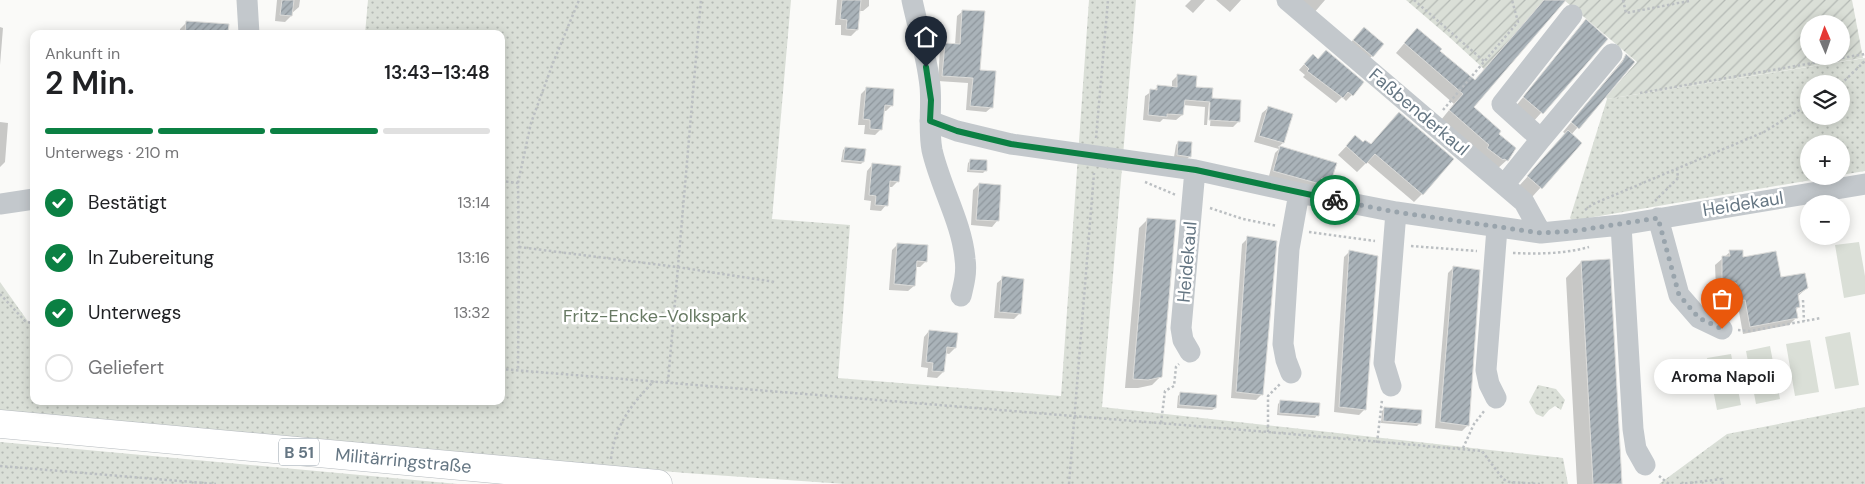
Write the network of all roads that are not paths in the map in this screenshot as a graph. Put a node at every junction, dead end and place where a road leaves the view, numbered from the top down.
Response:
1 (247, 0) edge
2 (912, 0) edge
3 (1286, 0) edge
4 (1572, 15) dead end
5 (249, 30) edge
6 (1612, 54) dead end
7 (930, 121) junction
8 (1541, 139) junction
9 (1196, 170) junction
10 (1865, 184) edge
11 (1504, 185) junction
12 (1298, 193) junction
13 (30, 200) edge
14 (0, 204) edge
15 (1396, 212) junction
16 (1658, 218) junction
17 (1621, 225) junction
18 (1497, 228) junction
19 (1541, 233) junction
20 (961, 296) dead end
21 (1722, 329) road end
22 (1190, 352) road end
23 (1292, 373) road end
24 (1391, 386) road end
25 (1496, 398) road end
26 (0, 424) edge
27 (1645, 465) dead end
28 (658, 484) edge

1 - 5 street
2 - 7 street
3 - 11 street, Faßbenderkaul
4 - 8 street
6 - 8 street
7 - 9 street, Heidekaul
7 - 20 street
8 - 11 street
9 - 12 street, Heidekaul
9 - 22 street, Heidekaul
10 - 16 street, Heidekaul
11 - 19 street, Faßbenderkaul
12 - 15 street, Heidekaul
12 - 23 street
13 - 14 street
15 - 18 street, Heidekaul
15 - 24 street
16 - 17 street, Heidekaul
16 - 21 street
17 - 19 street, Heidekaul
17 - 27 street
18 - 19 street, Heidekaul
18 - 25 street
26 - 28 main road, Militärringstraße / B 51

